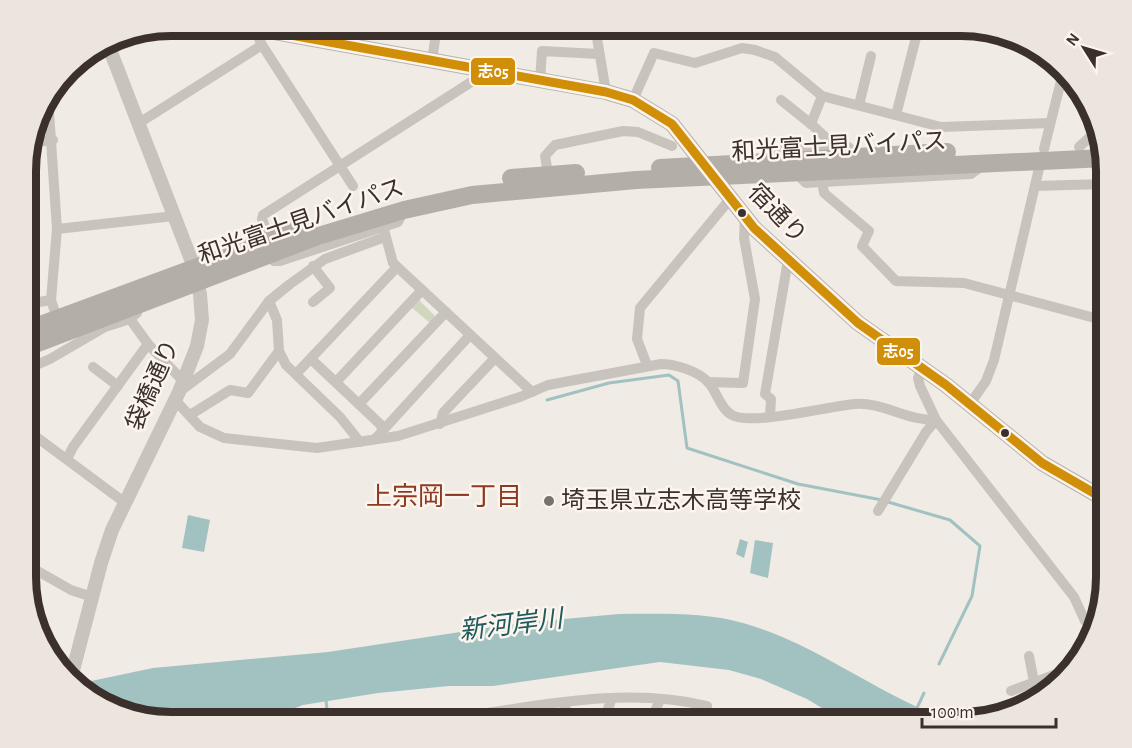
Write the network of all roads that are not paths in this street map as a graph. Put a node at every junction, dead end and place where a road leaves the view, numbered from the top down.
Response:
1 (252, 36) edge
2 (297, 36) edge
3 (436, 36) edge
4 (596, 36) edge
5 (916, 36) edge
6 (258, 48) junction
7 (110, 51) edge
8 (598, 54) junction
9 (871, 56) dead end
10 (432, 61) junction
11 (483, 70) junction
12 (540, 81) junction
13 (1061, 81) edge
14 (606, 92) junction
15 (822, 96) junction
16 (633, 100) junction
17 (781, 100) dead end
18 (859, 105) junction
19 (50, 112) edge
20 (896, 115) junction
21 (139, 123) junction
22 (1050, 123) junction
23 (811, 124) junction
24 (1091, 137) edge
25 (53, 140) junction
26 (40, 142) edge
27 (672, 146) dead end
28 (1093, 146) edge
29 (836, 147) junction
30 (1079, 147) junction
31 (1043, 154) junction
32 (860, 156) junction
33 (1095, 157) edge
34 (774, 160) junction
35 (984, 163) junction
36 (337, 168) junction
37 (708, 171) junction
38 (796, 172) junction
39 (548, 173) junction
40 (822, 182) junction
41 (1096, 184) edge
42 (353, 186) dead end
43 (1035, 186) junction
44 (730, 200) junction
45 (404, 210) junction
46 (174, 216) junction
47 (745, 218) junction
48 (57, 230) junction
49 (384, 232) junction
50 (268, 247) junction
51 (788, 260) junction
52 (314, 266) junction
53 (397, 267) junction
54 (195, 276) junction
55 (422, 290) junction
56 (1010, 296) junction
57 (51, 300) junction
58 (269, 301) junction
59 (36, 302) edge
60 (313, 302) dead end
61 (134, 312) junction
62 (446, 312) junction
63 (1096, 318) edge
64 (58, 321) junction
65 (36, 327) edge
66 (470, 335) junction
67 (36, 344) edge
68 (148, 344) junction
69 (279, 351) junction
70 (495, 358) junction
71 (311, 359) junction
72 (36, 365) edge
73 (647, 365) junction
74 (93, 367) dead end
75 (922, 368) junction
76 (296, 374) junction
77 (336, 382) junction
78 (708, 382) junction
79 (118, 386) junction
80 (536, 390) junction
81 (179, 391) junction
82 (359, 404) junction
83 (970, 404) junction
84 (190, 416) junction
85 (770, 416) junction
86 (936, 420) junction
87 (440, 423) junction
88 (379, 434) junction
89 (36, 437) edge
90 (360, 442) junction
91 (67, 459) junction
92 (1096, 494) edge
93 (124, 502) junction
94 (878, 511) dead end
95 (36, 570) edge
96 (92, 597) junction
97 (1087, 624) edge
98 (1029, 656) dead end
99 (74, 670) edge
100 (1052, 675) edge
101 (1034, 682) junction
102 (1011, 691) dead end
103 (612, 698) junction
104 (660, 700) junction
105 (567, 702) junction
106 (522, 709) junction
107 (508, 712) edge
108 (521, 712) edge
109 (564, 712) edge
110 (607, 712) edge
111 (655, 712) edge
112 (707, 712) edge

1 - 6 street
2 - 10 main road, 宿通り
3 - 10 street
4 - 8 street
5 - 20 street
6 - 21 street
6 - 36 street
7 - 21 street, 袋橋通り
8 - 12 street
8 - 14 street
9 - 18 street
10 - 11 main road, 宿通り
11 - 12 main road, 宿通り
11 - 36 street
12 - 14 main road, 宿通り
13 - 22 street
14 - 16 main road, 宿通り
15 - 16 street
15 - 18 street
15 - 23 street
16 - 37 main road, 宿通り
17 - 23 street
18 - 20 street
19 - 25 street
20 - 22 street
21 - 46 street, 袋橋通り
22 - 31 street
23 - 29 street
24 - 30 street
25 - 26 street
25 - 48 street
27 - 39 street
28 - 30 highway, 和光富士見バイパス
29 - 32 street
29 - 34 street
30 - 31 highway, 和光富士見バイパス
31 - 32 highway, 和光富士見バイパス
31 - 33 highway, 和光富士見バイパス
31 - 35 highway, 和光富士見バイパス
31 - 43 street
32 - 34 highway, 和光富士見バイパス
34 - 37 highway, 和光富士見バイパス
35 - 38 highway, 和光富士見バイパス
35 - 40 street
36 - 42 street
36 - 50 street
37 - 38 highway, 和光富士見バイパス
37 - 39 highway, 和光富士見バイパス
37 - 44 main road, 宿通り
37 - 45 highway, 和光富士見バイパス
38 - 40 street
39 - 50 highway, 和光富士見バイパス
40 - 56 street
41 - 43 street
43 - 56 street
44 - 47 main road, 宿通り
44 - 73 street
45 - 49 street
45 - 50 highway, 和光富士見バイパス
46 - 48 street
46 - 54 street, 袋橋通り
47 - 51 main road, 宿通り
47 - 78 street
48 - 57 street
49 - 50 street
49 - 52 street
49 - 53 street
50 - 54 highway, 和光富士見バイパス
51 - 75 main road, 宿通り
51 - 85 street
52 - 58 street
52 - 60 street
53 - 55 street
53 - 71 street
54 - 61 highway, 和光富士見バイパス
54 - 64 highway, 和光富士見バイパス
54 - 81 street, 袋橋通り
55 - 62 street
55 - 77 street
56 - 63 street
56 - 83 street
57 - 59 street
57 - 64 street
58 - 69 street
58 - 81 street
61 - 67 highway, 和光富士見バイパス
61 - 68 street
61 - 72 street
62 - 66 street
62 - 82 street
64 - 65 highway, 和光富士見バイパス
66 - 70 street
66 - 88 street
68 - 79 street
68 - 81 street
69 - 76 street
69 - 84 street
70 - 80 street
70 - 87 street
71 - 76 street
71 - 77 street
73 - 78 street
73 - 80 street
74 - 79 street
75 - 83 main road, 宿通り
75 - 86 street
76 - 90 street
77 - 82 street
78 - 85 street
79 - 91 street
80 - 87 street
81 - 84 street
81 - 93 street, 袋橋通り
82 - 88 street
83 - 92 main road, 宿通り
84 - 90 street
85 - 86 street
86 - 94 street
86 - 97 street
87 - 88 street
88 - 90 street
89 - 91 street
91 - 93 street
93 - 96 street, 袋橋通り
95 - 96 street
96 - 99 street, 袋橋通り
98 - 101 street
100 - 101 street
101 - 102 street
103 - 104 street
103 - 105 street
103 - 110 street
104 - 111 street
104 - 112 street
105 - 106 street
105 - 109 street
106 - 107 street
106 - 108 street

